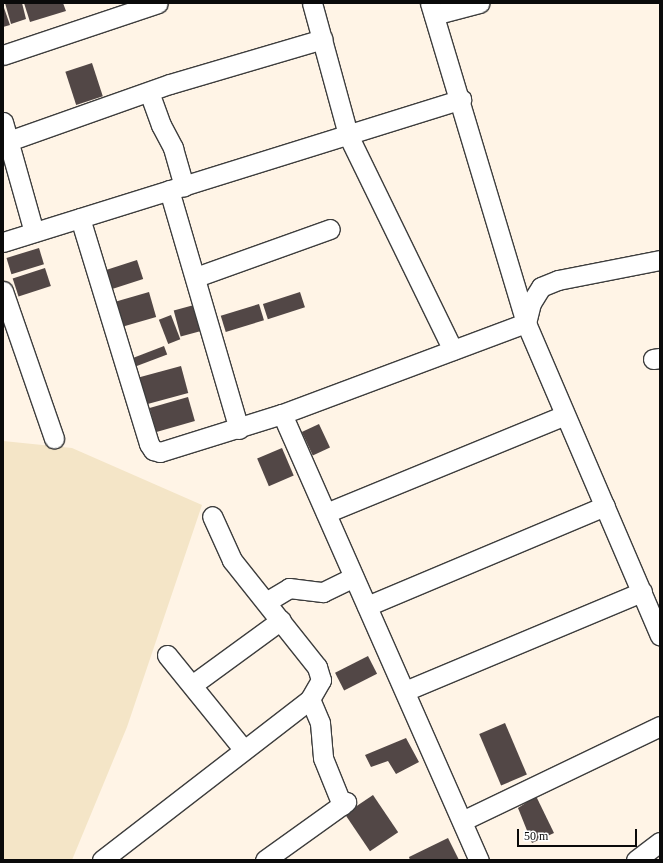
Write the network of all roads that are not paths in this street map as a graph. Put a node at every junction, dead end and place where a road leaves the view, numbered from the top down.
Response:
1 (158, 3) edge
2 (312, 3) edge
3 (479, 3) edge
4 (432, 9) edge
5 (323, 40) junction
6 (3, 55) edge
7 (149, 92) junction
8 (461, 99) junction
9 (3, 122) edge
10 (348, 135) junction
11 (6, 142) edge
12 (176, 188) junction
13 (80, 218) junction
14 (330, 229) dead end
15 (34, 232) junction
16 (3, 242) edge
17 (660, 260) edge
18 (196, 277) junction
19 (3, 291) edge
20 (526, 323) junction
21 (453, 350) junction
22 (282, 414) junction
23 (565, 414) junction
24 (239, 429) junction
25 (54, 438) dead end
26 (604, 506) junction
27 (326, 513) junction
28 (212, 516) dead end
29 (354, 577) junction
30 (642, 592) junction
31 (266, 602) junction
32 (367, 606) junction
33 (281, 620) junction
34 (660, 634) edge
35 (167, 655) dead end
36 (192, 685) junction
37 (405, 692) junction
38 (310, 699) junction
39 (660, 726) edge
40 (243, 749) junction
41 (462, 821) junction
42 (660, 842) edge
43 (102, 860) edge
44 (265, 860) edge
45 (479, 860) edge
46 (636, 860) edge

1 - 6 street
2 - 5 street
3 - 4 street
4 - 8 street
5 - 7 street
5 - 10 street
7 - 11 street
7 - 12 street
8 - 10 street
8 - 20 street
9 - 11 street
10 - 12 street
10 - 21 street
11 - 15 street
12 - 13 street
12 - 18 street
13 - 15 street
13 - 24 street
14 - 18 street
15 - 16 street
17 - 20 street
18 - 24 street
19 - 25 street
20 - 21 street
20 - 23 street
21 - 22 street
22 - 24 street
22 - 27 street
23 - 26 street
23 - 27 street
26 - 30 street
26 - 32 street
27 - 29 street
28 - 31 street
29 - 31 street
29 - 32 street
30 - 34 street
30 - 37 street
31 - 33 street
32 - 37 street
33 - 36 street
33 - 38 street
35 - 36 street
36 - 40 street
37 - 41 street
38 - 40 street
38 - 44 street
39 - 41 street
40 - 43 street
41 - 45 street
42 - 46 street

